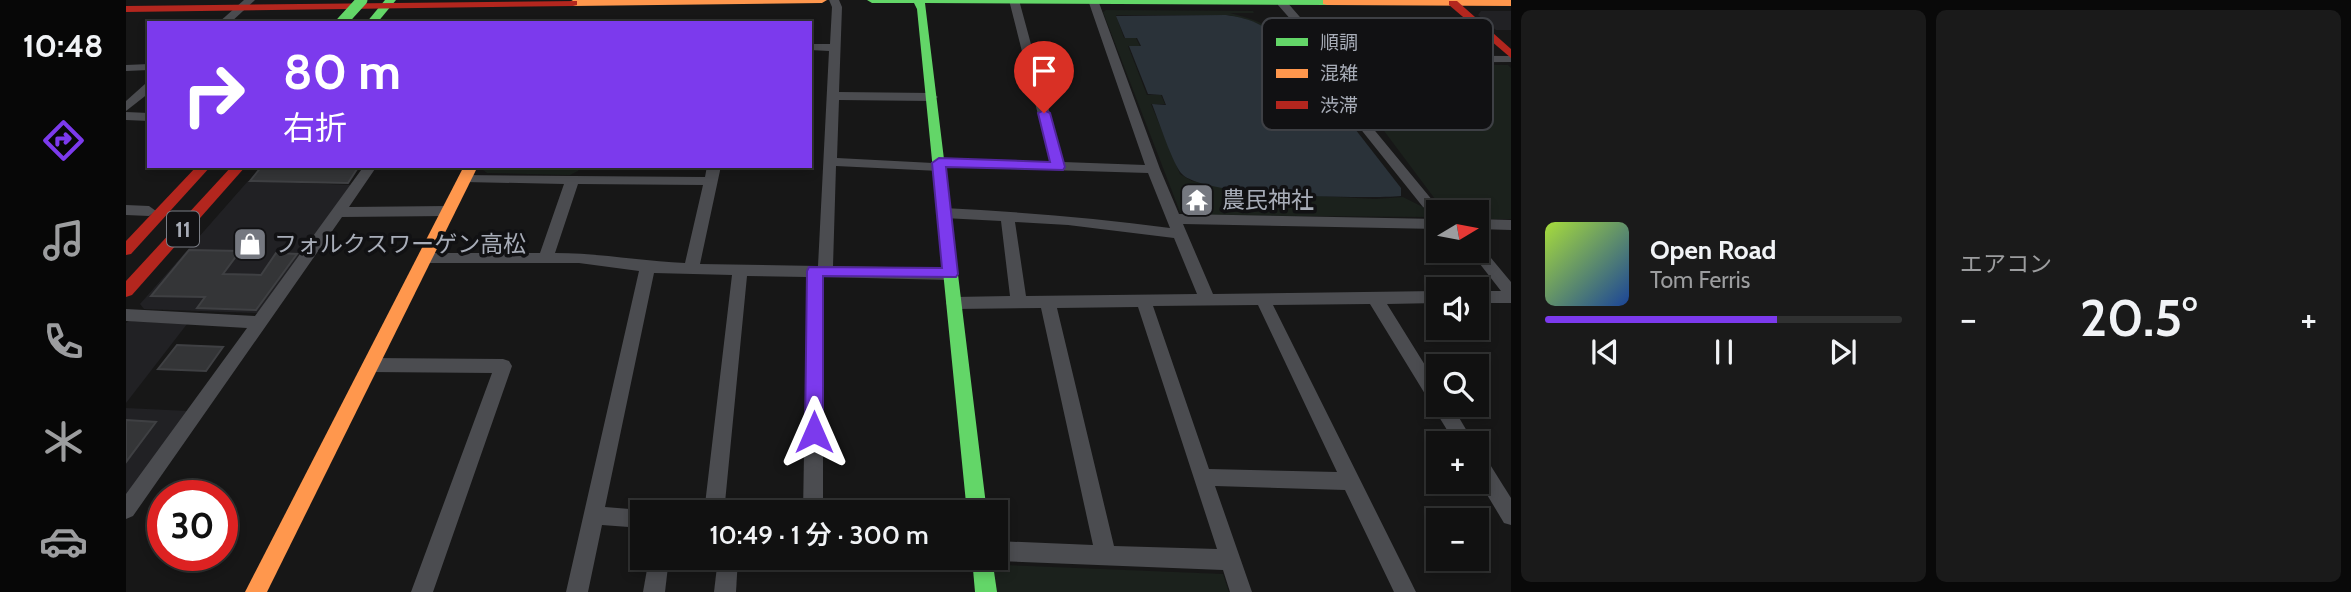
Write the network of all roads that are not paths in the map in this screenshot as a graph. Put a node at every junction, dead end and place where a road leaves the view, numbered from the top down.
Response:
1 (822, 0) edge
2 (834, 0) edge
3 (872, 0) edge
4 (918, 0) edge
5 (553, 1) edge
6 (682, 1) edge
7 (1014, 1) edge
8 (1094, 1) edge
9 (1315, 1) edge
10 (1452, 1) edge
11 (354, 2) edge
12 (386, 2) edge
13 (246, 3) edge
14 (1282, 3) junction
15 (1511, 3) edge
16 (126, 9) edge
17 (1295, 18) edge
18 (1470, 18) edge
19 (225, 21) edge
20 (333, 21) edge
21 (342, 21) edge
22 (361, 21) edge
23 (372, 21) edge
24 (543, 21) edge
25 (1493, 40) edge
26 (812, 47) edge
27 (834, 48) junction
28 (1493, 57) edge
29 (1511, 57) edge
30 (147, 67) edge
31 (126, 68) edge
32 (147, 89) edge
33 (833, 96) junction
34 (932, 97) junction
35 (126, 107) edge
36 (126, 116) edge
37 (147, 117) edge
38 (1368, 130) edge
39 (829, 162) junction
40 (939, 165) junction
41 (1058, 167) junction
42 (190, 168) edge
43 (203, 168) edge
44 (225, 168) edge
45 (238, 168) edge
46 (370, 168) edge
47 (585, 168) edge
48 (714, 168) edge
49 (1153, 169) junction
50 (468, 172) edge
51 (577, 181) junction
52 (711, 181) junction
53 (1426, 202) edge
54 (126, 209) edge
55 (149, 211) junction
56 (449, 211) junction
57 (339, 212) junction
58 (944, 213) junction
59 (1007, 216) junction
60 (1426, 224) edge
61 (1489, 224) edge
62 (1511, 225) edge
63 (1179, 227) junction
64 (126, 234) edge
65 (126, 250) edge
66 (425, 258) junction
67 (545, 258) junction
68 (1486, 263) edge
69 (648, 267) junction
70 (691, 269) junction
71 (740, 270) junction
72 (820, 271) junction
73 (950, 274) junction
74 (126, 276) edge
75 (126, 291) edge
76 (1511, 295) edge
77 (1489, 296) edge
78 (1375, 298) junction
79 (1426, 298) edge
80 (1263, 300) junction
81 (1208, 301) junction
82 (1144, 302) junction
83 (954, 303) junction
84 (1020, 303) junction
85 (1048, 303) junction
86 (126, 315) edge
87 (259, 321) junction
88 (371, 365) junction
89 (1426, 381) edge
90 (1203, 477) junction
91 (1489, 480) edge
92 (1352, 481) junction
93 (715, 500) edge
94 (813, 500) edge
95 (976, 500) edge
96 (126, 510) edge
97 (594, 515) junction
98 (1511, 516) edge
99 (630, 518) edge
100 (1008, 552) edge
101 (1106, 557) junction
102 (1231, 560) junction
103 (657, 570) edge
104 (728, 570) edge
105 (983, 570) edge
106 (256, 592) edge
107 (422, 592) edge
108 (577, 592) edge
109 (654, 592) edge
110 (725, 592) edge
111 (986, 592) edge
112 (1241, 592) edge
113 (1405, 592) edge

1 - 6 main road
2 - 27 street
3 - 4 main road
4 - 7 main road
4 - 34 main road
5 - 6 main road
5 - 12 main road
5 - 24 main road
7 - 8 main road
7 - 41 street
8 - 14 main road
8 - 49 street
9 - 10 main road
9 - 14 main road
10 - 15 main road
10 - 18 main road
11 - 12 main road
11 - 13 main road
11 - 20 main road
11 - 21 main road, bridge
12 - 22 main road
12 - 23 main road
13 - 16 main road
13 - 19 street
14 - 17 street
25 - 29 main road
26 - 27 street
27 - 33 street
28 - 29 street
30 - 31 street
32 - 35 street
33 - 34 street
33 - 39 street
34 - 40 main road
36 - 37 street
38 - 53 street
39 - 40 street
39 - 72 street
40 - 41 street
40 - 58 main road
41 - 49 street
42 - 55 main road, 11
43 - 65 main road
44 - 74 main road
45 - 75 main road, 11
46 - 57 street
47 - 51 street
48 - 52 street
49 - 63 street
50 - 51 street
50 - 56 main road
51 - 52 street
51 - 67 street
52 - 70 street
54 - 55 street
55 - 64 main road, 11
56 - 57 street
56 - 66 main road
57 - 87 street
58 - 59 street
58 - 73 main road
59 - 63 street
59 - 84 street
60 - 63 street
61 - 62 street
63 - 81 street
66 - 67 street
66 - 88 main road
67 - 69 street
68 - 76 street
69 - 70 street
69 - 97 street
70 - 71 street
71 - 72 street
71 - 93 street
72 - 73 street
72 - 94 street
73 - 83 main road
76 - 77 street
78 - 79 street
78 - 80 street
78 - 89 street
80 - 81 street
80 - 92 street
81 - 82 street
82 - 85 street
82 - 90 street
83 - 84 street
83 - 95 main road
84 - 85 street
85 - 101 street
86 - 87 street
87 - 96 street
88 - 106 main road
88 - 107 street
90 - 92 street
90 - 102 street
91 - 98 street
92 - 113 street
97 - 99 street
97 - 108 street
100 - 101 street
101 - 102 street
102 - 112 street
103 - 109 street
104 - 110 street
105 - 111 main road

